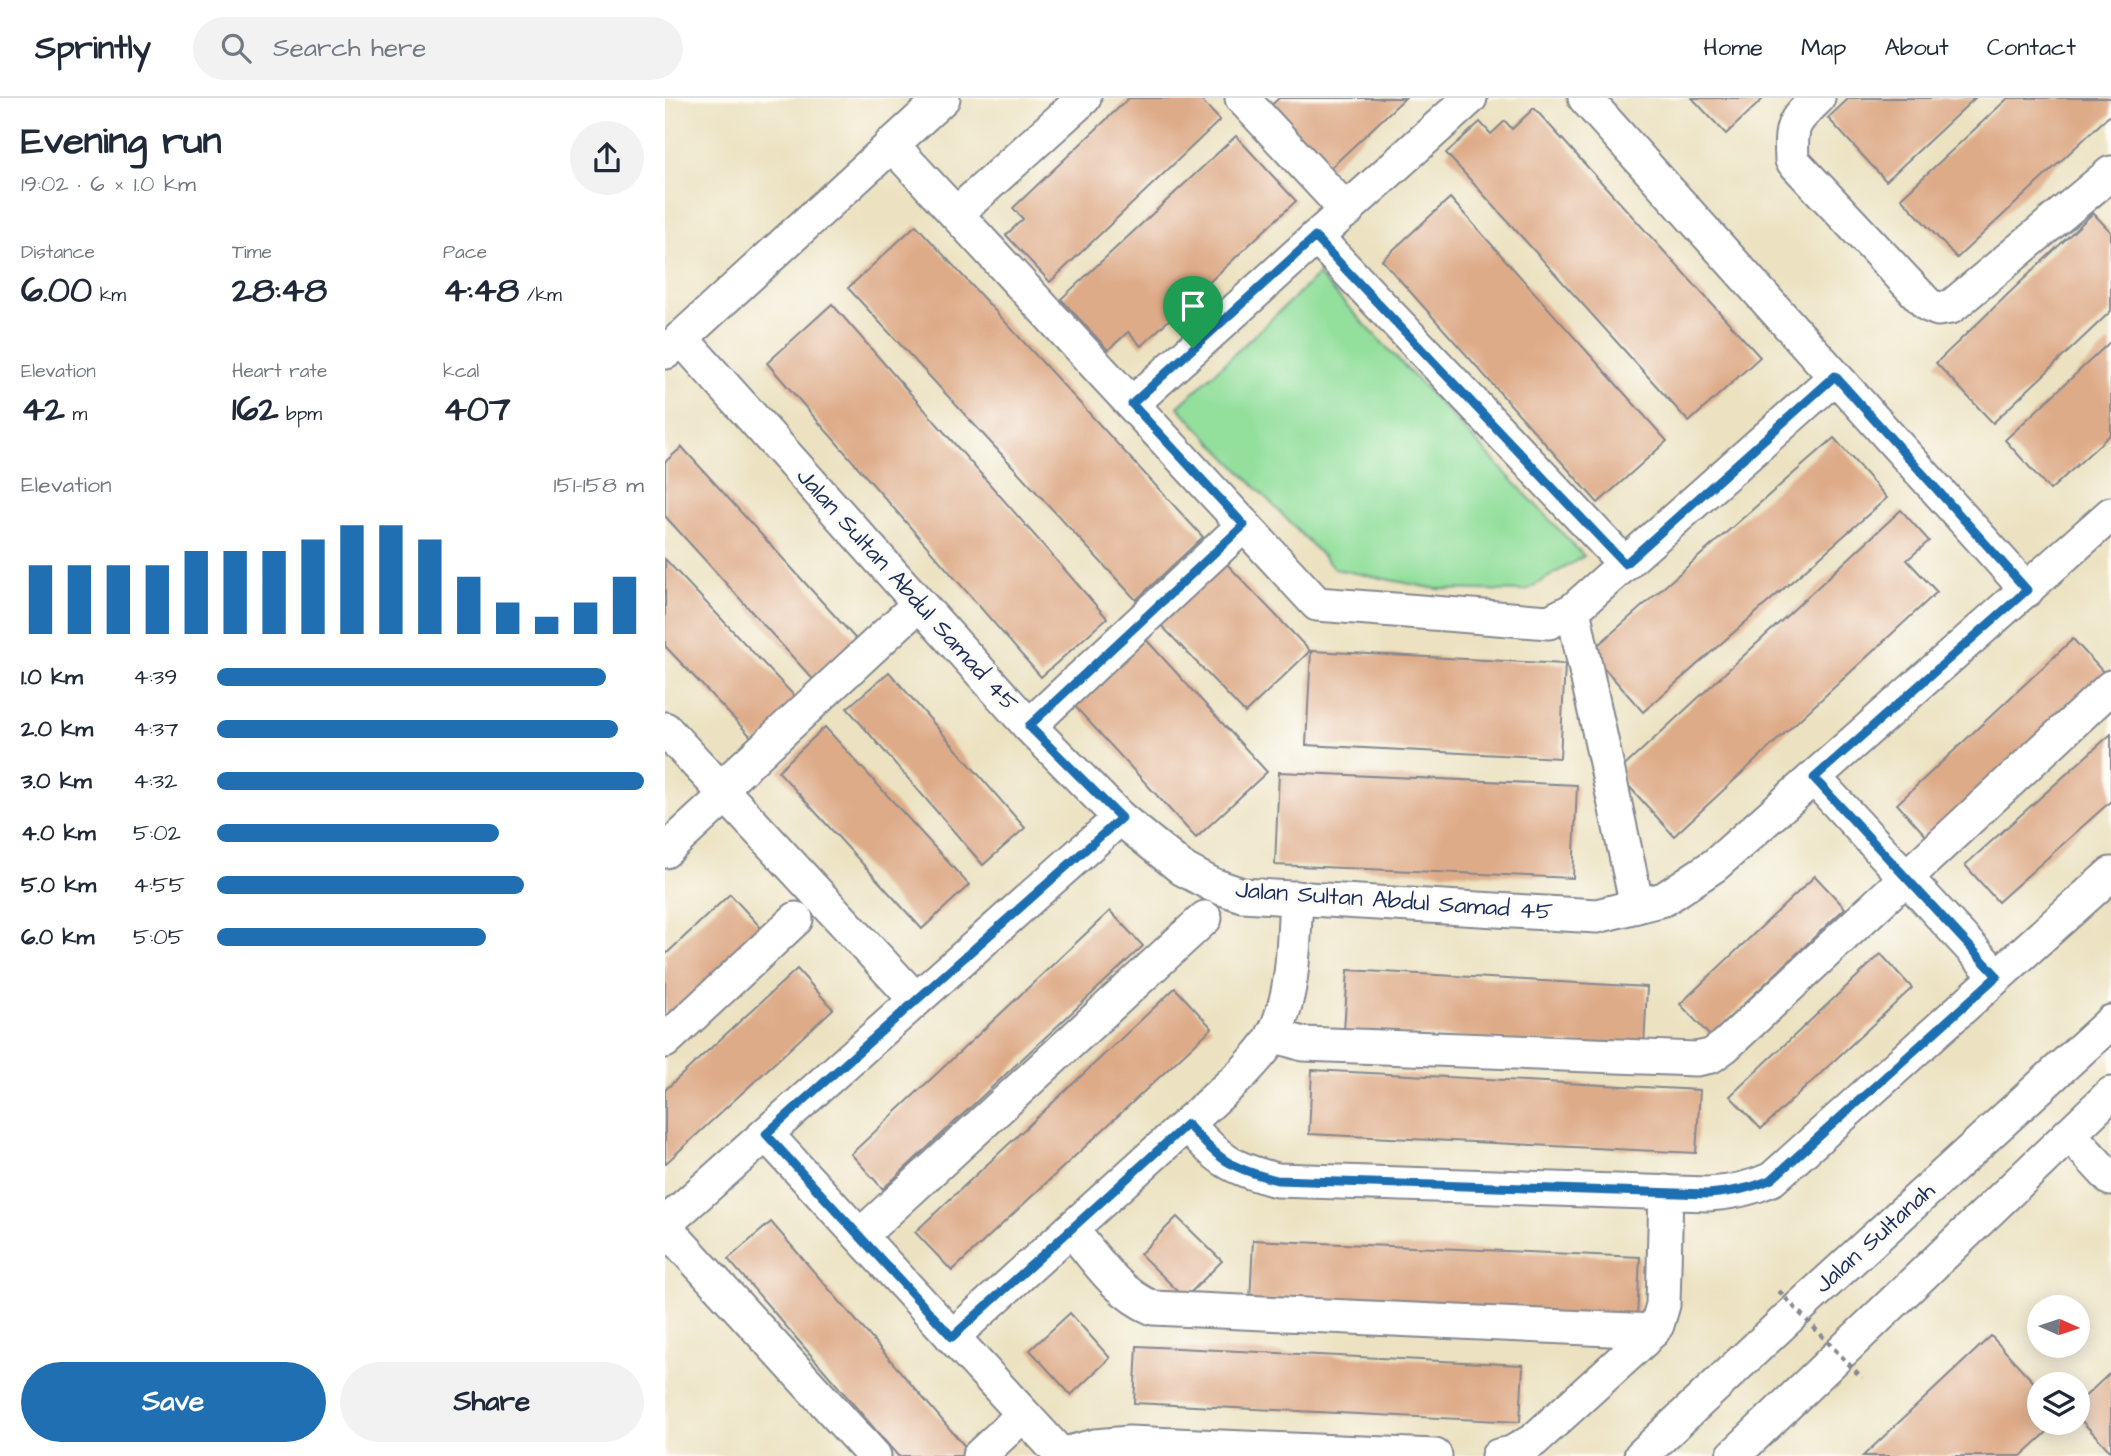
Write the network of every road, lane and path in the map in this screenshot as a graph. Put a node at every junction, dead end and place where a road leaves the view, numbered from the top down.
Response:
1 (943, 98) edge
2 (1084, 98) edge
3 (1241, 98) edge
4 (1470, 98) edge
5 (1585, 98) edge
6 (1818, 98) edge
7 (891, 144) junction
8 (2107, 184) edge
9 (1347, 211) junction
10 (956, 214) junction
11 (1315, 237) junction
12 (673, 345) edge
13 (1835, 376) junction
14 (1132, 404) junction
15 (2108, 522) edge
16 (1244, 525) junction
17 (1625, 564) junction
18 (2027, 590) junction
19 (919, 604) junction
20 (1573, 610) junction
21 (2111, 687) edge
22 (1029, 726) junction
23 (665, 729) edge
24 (1814, 778) junction
25 (723, 792) junction
26 (1121, 818) junction
27 (665, 851) edge
28 (2111, 874) edge
29 (1906, 878) junction
30 (1296, 898) junction
31 (1637, 905) junction
32 (1205, 918) dead end
33 (796, 919) dead end
34 (1997, 976) junction
35 (916, 1000) junction
36 (2111, 1023) edge
37 (1273, 1035) junction
38 (665, 1041) edge
39 (2111, 1094) edge
40 (1187, 1124) junction
41 (766, 1134) junction
42 (2069, 1134) junction
43 (2111, 1179) edge
44 (1666, 1192) junction
45 (665, 1226) edge
46 (1071, 1229) junction
47 (860, 1236) junction
48 (1779, 1291) dead end
49 (1653, 1331) junction
50 (952, 1337) junction
51 (1862, 1378) dead end
52 (1024, 1415) junction
53 (1061, 1455) edge
54 (1505, 1455) edge
55 (874, 1456) edge
56 (979, 1456) edge
57 (1435, 1456) edge
58 (1641, 1456) edge
59 (1733, 1456) edge

1 - 7 street
2 - 10 street
3 - 9 street
4 - 9 street
5 - 13 street
6 - 8 street
7 - 10 street
7 - 12 street
9 - 11 street
10 - 14 street
11 - 14 street
11 - 17 street
12 - 19 street, Jalan Sultan Abdul Samad 45
13 - 17 street
13 - 18 street
14 - 16 street
15 - 18 street, Jalan Sultan Abdul Samad 45
16 - 20 street
16 - 22 street
17 - 20 street
18 - 24 street, Jalan Sultan Abdul Samad 45
19 - 22 street, Jalan Sultan Abdul Samad 45
19 - 25 street
20 - 31 street
21 - 29 street
22 - 26 street, Jalan Sultan Abdul Samad 45
23 - 25 street
24 - 29 street
24 - 31 street, Jalan Sultan Abdul Samad 45
25 - 27 street
25 - 35 street
26 - 30 street, Jalan Sultan Abdul Samad 45
26 - 35 street
28 - 34 street
29 - 34 street
29 - 37 street
30 - 31 street, Jalan Sultan Abdul Samad 45
30 - 37 street
32 - 47 street
33 - 38 street
34 - 44 street
35 - 41 street
36 - 58 street, Jalan Sultanah
37 - 40 street
39 - 42 street
40 - 44 street
40 - 46 street
41 - 45 street
41 - 47 street
42 - 43 street
42 - 59 street
44 - 49 street
45 - 55 street
46 - 49 street
46 - 50 street
47 - 50 street
48 - 51 path, bridge
49 - 54 street
50 - 52 street
52 - 53 street
52 - 56 street
53 - 57 street

